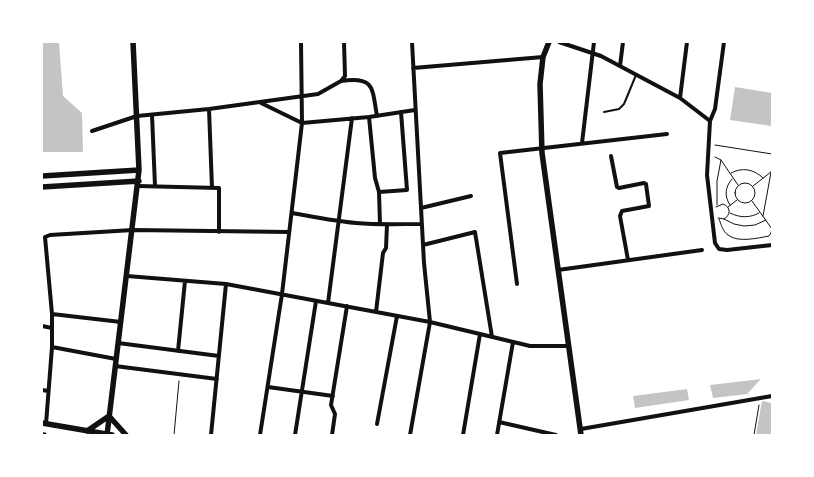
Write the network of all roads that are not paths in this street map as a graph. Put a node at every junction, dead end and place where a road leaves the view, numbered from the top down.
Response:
1 (133, 42) edge
2 (301, 42) edge
3 (344, 42) edge
4 (412, 42) edge
5 (549, 42) edge
6 (559, 42) edge
7 (594, 42) edge
8 (623, 42) edge
9 (687, 42) edge
10 (724, 42) edge
11 (593, 53) junction
12 (543, 57) junction
13 (620, 66) junction
14 (413, 68) junction
15 (636, 75) junction
16 (342, 81) junction
17 (302, 97) junction
18 (680, 98) junction
19 (260, 103) junction
20 (209, 109) junction
21 (415, 110) junction
22 (402, 112) junction
23 (604, 112) dead end
24 (152, 115) junction
25 (137, 116) junction
26 (376, 116) junction
27 (369, 117) junction
28 (352, 118) junction
29 (710, 121) junction
30 (302, 123) junction
31 (92, 130) dead end
32 (667, 134) dead end
33 (582, 143) junction
34 (542, 147) junction
35 (611, 156) dead end
36 (139, 170) junction
37 (42, 176) edge
38 (138, 183) junction
39 (154, 186) junction
40 (42, 187) edge
41 (212, 188) junction
42 (379, 192) junction
43 (471, 196) dead end
44 (421, 208) junction
45 (292, 213) junction
46 (338, 221) junction
47 (380, 224) junction
48 (422, 224) junction
49 (387, 225) junction
50 (133, 230) junction
51 (219, 232) junction
52 (290, 232) junction
53 (43, 236) edge
54 (423, 245) junction
55 (772, 245) edge
56 (702, 250) dead end
57 (628, 260) junction
58 (558, 270) junction
59 (127, 276) junction
60 (185, 281) junction
61 (226, 284) junction
62 (517, 284) dead end
63 (282, 294) junction
64 (316, 300) junction
65 (328, 303) junction
66 (346, 306) junction
67 (376, 312) junction
68 (52, 314) junction
69 (397, 316) junction
70 (121, 322) junction
71 (430, 322) junction
72 (42, 326) edge
73 (52, 328) junction
74 (480, 334) junction
75 (492, 337) junction
76 (513, 342) junction
77 (118, 343) junction
78 (569, 346) junction
79 (52, 347) junction
80 (178, 351) junction
81 (219, 356) junction
82 (116, 359) junction
83 (115, 366) junction
84 (217, 378) junction
85 (268, 387) junction
86 (42, 390) edge
87 (48, 391) junction
88 (302, 391) junction
89 (333, 396) junction
90 (772, 396) edge
91 (109, 416) junction
92 (499, 422) junction
93 (44, 424) edge
94 (377, 424) dead end
95 (581, 428) junction
96 (87, 431) junction
97 (108, 435) edge
98 (126, 435) edge
99 (211, 435) edge
100 (260, 435) edge
101 (295, 435) edge
102 (332, 435) edge
103 (410, 435) edge
104 (463, 435) edge
105 (497, 435) edge
106 (556, 435) edge
107 (581, 435) edge

1 - 25 main road
2 - 17 street
3 - 16 street
4 - 14 street
5 - 12 main road
6 - 11 street
7 - 11 street
8 - 13 street
9 - 18 street
10 - 29 street
11 - 13 street
11 - 33 street
12 - 14 street
12 - 34 main road
13 - 15 street
14 - 21 street
15 - 18 street
15 - 23 lane
16 - 17 street
16 - 26 street
17 - 19 street
17 - 30 street
18 - 29 street
19 - 20 street
19 - 30 street
20 - 24 street
20 - 41 street
21 - 22 street
21 - 44 street
22 - 26 street
22 - 42 street
24 - 25 street
24 - 39 street
25 - 31 street
25 - 36 main road
26 - 27 street
27 - 28 street
27 - 42 street
28 - 30 street
28 - 46 street
29 - 55 street
30 - 45 street
32 - 33 street
33 - 34 street
34 - 58 main road
34 - 62 street
35 - 57 street
36 - 37 main road
36 - 38 main road
38 - 39 street
38 - 40 main road
38 - 50 main road
39 - 41 street
41 - 51 street
42 - 47 street
43 - 44 street
44 - 48 street
45 - 46 street
45 - 52 street
46 - 47 street
46 - 65 street
47 - 49 street
48 - 49 street
48 - 54 street
49 - 67 street
50 - 51 street
50 - 53 street
50 - 59 main road
51 - 52 street
52 - 63 street
53 - 68 street
54 - 71 street
54 - 75 street
56 - 57 street
57 - 58 street
58 - 78 main road
59 - 60 street
59 - 70 main road
60 - 61 street
60 - 80 street
61 - 63 street
61 - 81 street
63 - 64 street
63 - 85 street
64 - 65 street
64 - 88 street
65 - 66 street
66 - 67 street
66 - 89 street
67 - 69 street
68 - 70 street
68 - 73 street
69 - 71 street
69 - 94 street
70 - 77 main road
71 - 74 street
71 - 103 street
72 - 73 street
73 - 79 street
74 - 75 street
74 - 104 street
75 - 76 street
76 - 78 street
76 - 92 street
77 - 80 street
77 - 82 main road
78 - 95 main road
79 - 82 street
79 - 87 street
80 - 81 street
81 - 84 street
82 - 83 main road
83 - 84 street
83 - 91 main road
84 - 99 street
85 - 88 street
85 - 100 street
86 - 87 street
87 - 93 street
88 - 89 street
88 - 101 street
89 - 102 street
90 - 95 street
91 - 96 main road
91 - 97 main road
91 - 98 main road
92 - 105 street
92 - 106 street
93 - 96 main road
95 - 107 main road
96 - 97 main road

